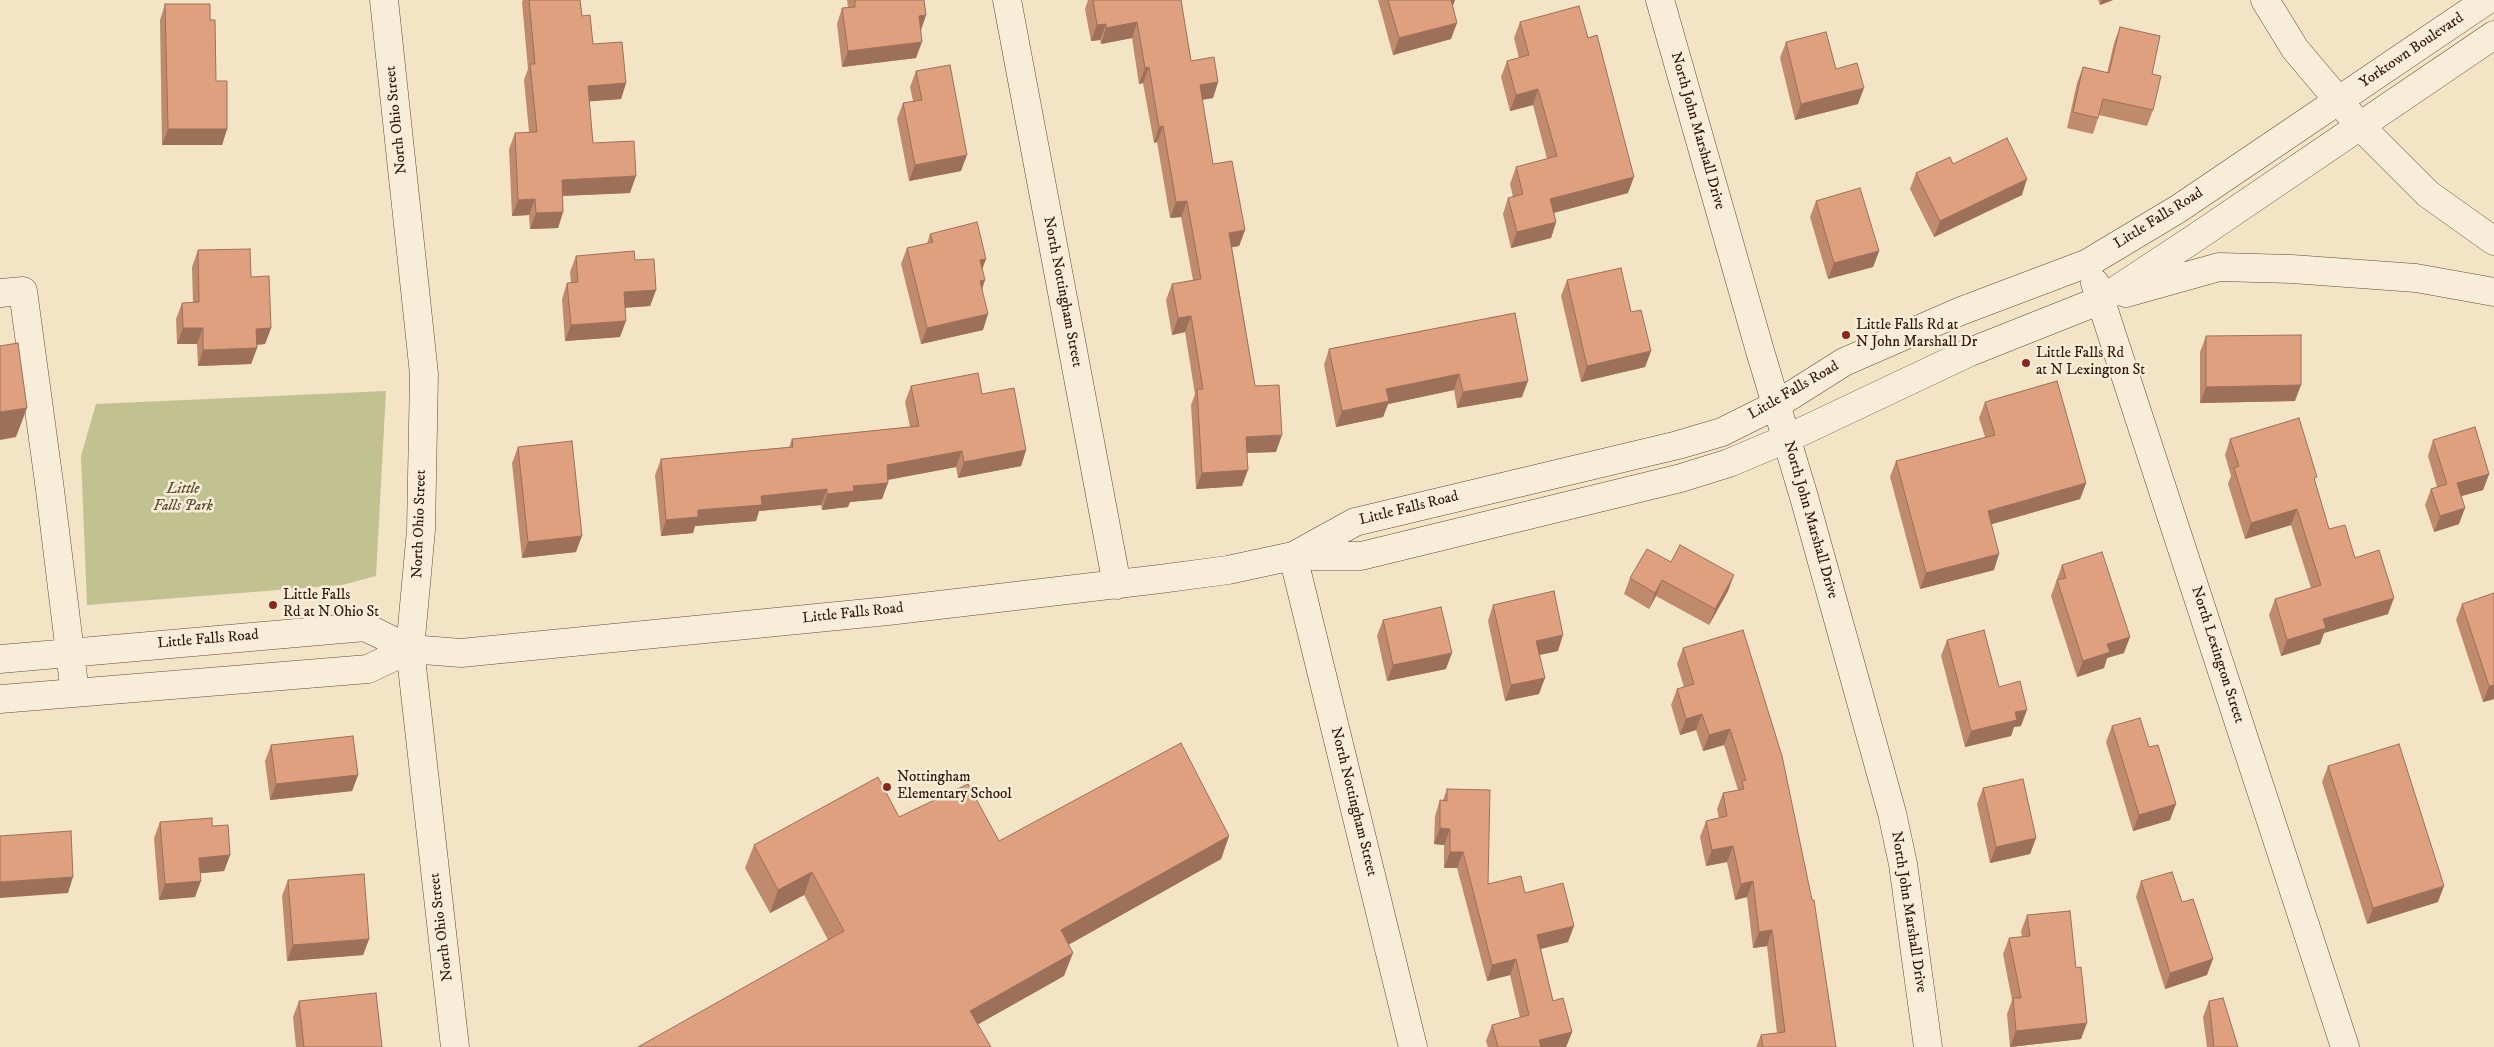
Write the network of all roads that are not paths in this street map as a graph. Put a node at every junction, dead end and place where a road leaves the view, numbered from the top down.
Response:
1 (384, 0) edge
2 (1007, 0) edge
3 (1660, 0) edge
4 (2264, 0) edge
5 (2487, 0) edge
6 (2494, 35) edge
7 (2338, 102) junction
8 (2360, 126) junction
9 (2494, 241) edge
10 (2088, 262) junction
11 (2494, 292) edge
12 (0, 293) edge
13 (2100, 300) junction
14 (1776, 405) junction
15 (1786, 439) junction
16 (1293, 556) junction
17 (1117, 585) junction
18 (410, 649) junction
19 (69, 653) junction
20 (0, 659) edge
21 (75, 693) junction
22 (0, 699) edge
23 (455, 1047) edge
24 (1413, 1047) edge
25 (1928, 1047) edge
26 (2345, 1047) edge

1 - 18 street, North Ohio Street
2 - 17 street, North Nottingham Street
3 - 14 street, North John Marshall Drive
4 - 7 street
5 - 7 street, Yorktown Boulevard
6 - 8 street
7 - 8 street
7 - 10 street, Little Falls Road
8 - 9 street
8 - 13 street, Little Falls Road
10 - 13 street, North Lexington Street
10 - 14 street, Little Falls Road
11 - 13 street
12 - 19 street
13 - 15 street, Little Falls Road
13 - 26 street, North Lexington Street
14 - 15 street, North John Marshall Drive
14 - 16 street, Little Falls Road
15 - 16 street, Little Falls Road
15 - 25 street, North John Marshall Drive
16 - 17 street, Little Falls Road
16 - 24 street, North Nottingham Street
17 - 18 street, Little Falls Road
18 - 19 street, Little Falls Road
18 - 21 street, Little Falls Road
18 - 23 street, North Ohio Street
19 - 20 street, Little Falls Road
19 - 21 street
21 - 22 street, Little Falls Road

